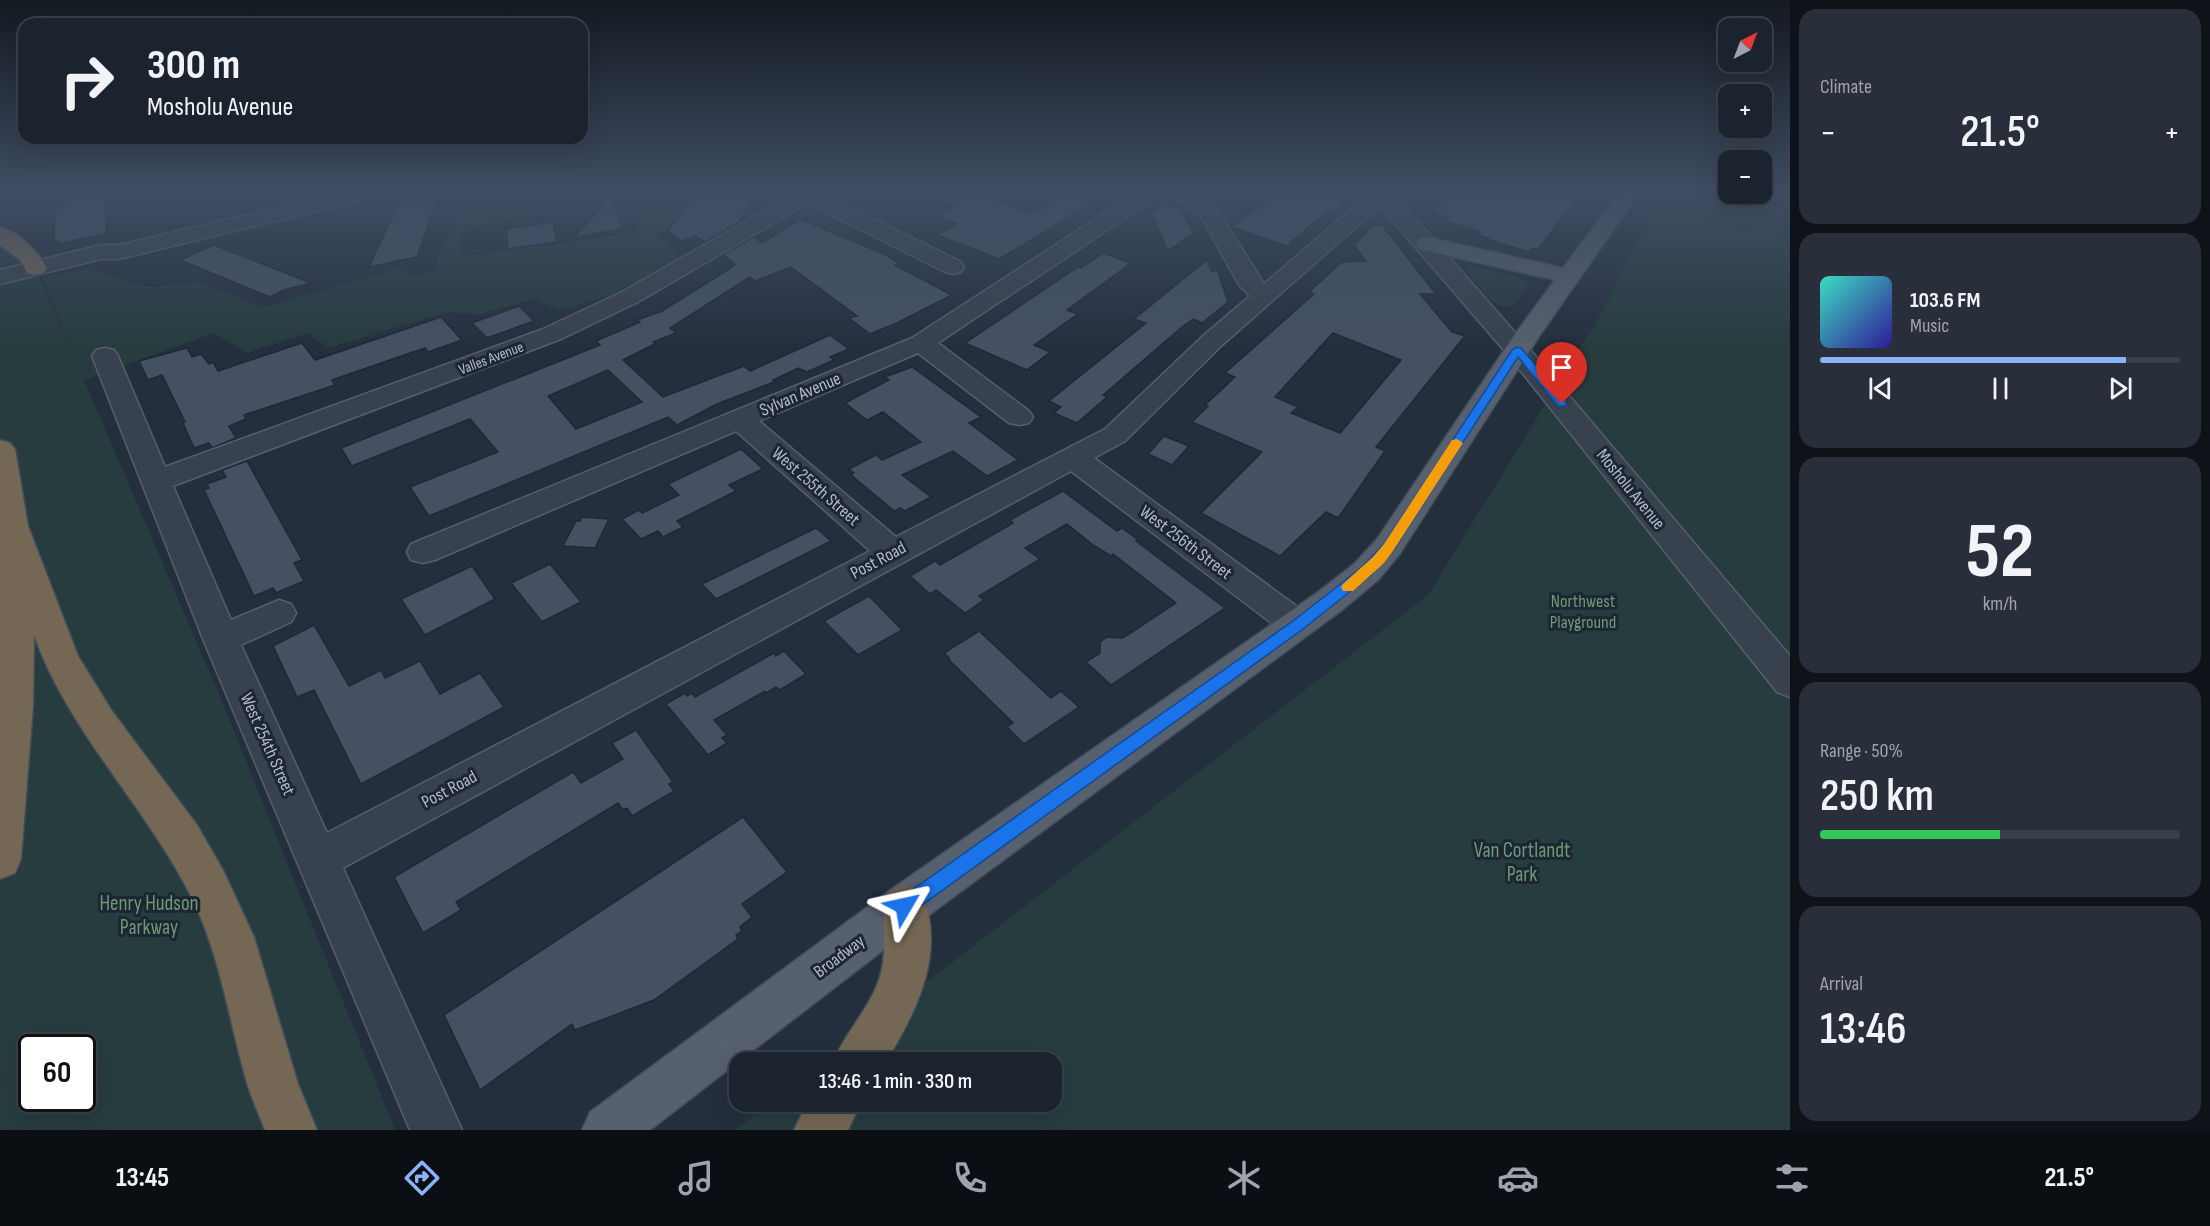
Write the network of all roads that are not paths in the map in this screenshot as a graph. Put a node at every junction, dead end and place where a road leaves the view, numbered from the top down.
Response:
1 (11, 243) edge
2 (151, 243) edge
3 (722, 243) edge
4 (905, 243) edge
5 (1074, 243) edge
6 (1227, 243) edge
7 (1323, 243) edge
8 (1592, 243) edge
9 (1427, 244) joint
10 (953, 267) dead end
11 (35, 268) junction
12 (1568, 276) junction
13 (0, 277) edge
14 (1264, 296) junction
15 (921, 343) junction
16 (1517, 350) junction
17 (105, 356) dead end
18 (365, 386) dead end
19 (1019, 417) dead end
20 (739, 419) junction
21 (322, 420) junction
22 (0, 449) edge
23 (1074, 458) junction
24 (155, 482) junction
25 (12, 526) junction
26 (423, 552) dead end
27 (893, 553) junction
28 (279, 614) dead end
29 (1298, 625) junction
30 (221, 639) junction
31 (1790, 682) edge
32 (319, 859) junction
33 (0, 860) edge
34 (904, 906) junction
35 (864, 1052) edge
36 (830, 1112) edge
37 (291, 1130) edge
38 (436, 1130) edge
39 (608, 1130) edge
40 (820, 1130) edge

1 - 11 highway
2 - 11 street
3 - 21 street, Valles Avenue
4 - 10 street
5 - 15 street, Sylvan Avenue
6 - 14 street
7 - 14 street, Post Road
8 - 12 main road, Broadway
9 - 12 main road
9 - 16 street, Mosholu Avenue
11 - 13 street
12 - 16 main road, Broadway
14 - 23 street, Post Road
15 - 19 street
15 - 20 street, Sylvan Avenue
16 - 29 main road, Broadway
16 - 31 street, Mosholu Avenue
17 - 24 street, West 254th Street
18 - 21 street
20 - 26 street, Sylvan Avenue
20 - 27 street, West 255th Street
21 - 24 street, Valles Avenue
22 - 25 highway
23 - 27 street, Post Road
23 - 29 street, West 256th Street
24 - 30 street, West 254th Street
25 - 33 highway
25 - 37 highway
27 - 32 street, Post Road
28 - 30 street
29 - 34 main road, Broadway
30 - 32 street, West 254th Street
32 - 38 street, West 254th Street
34 - 35 highway
34 - 39 main road, Broadway
36 - 40 highway

